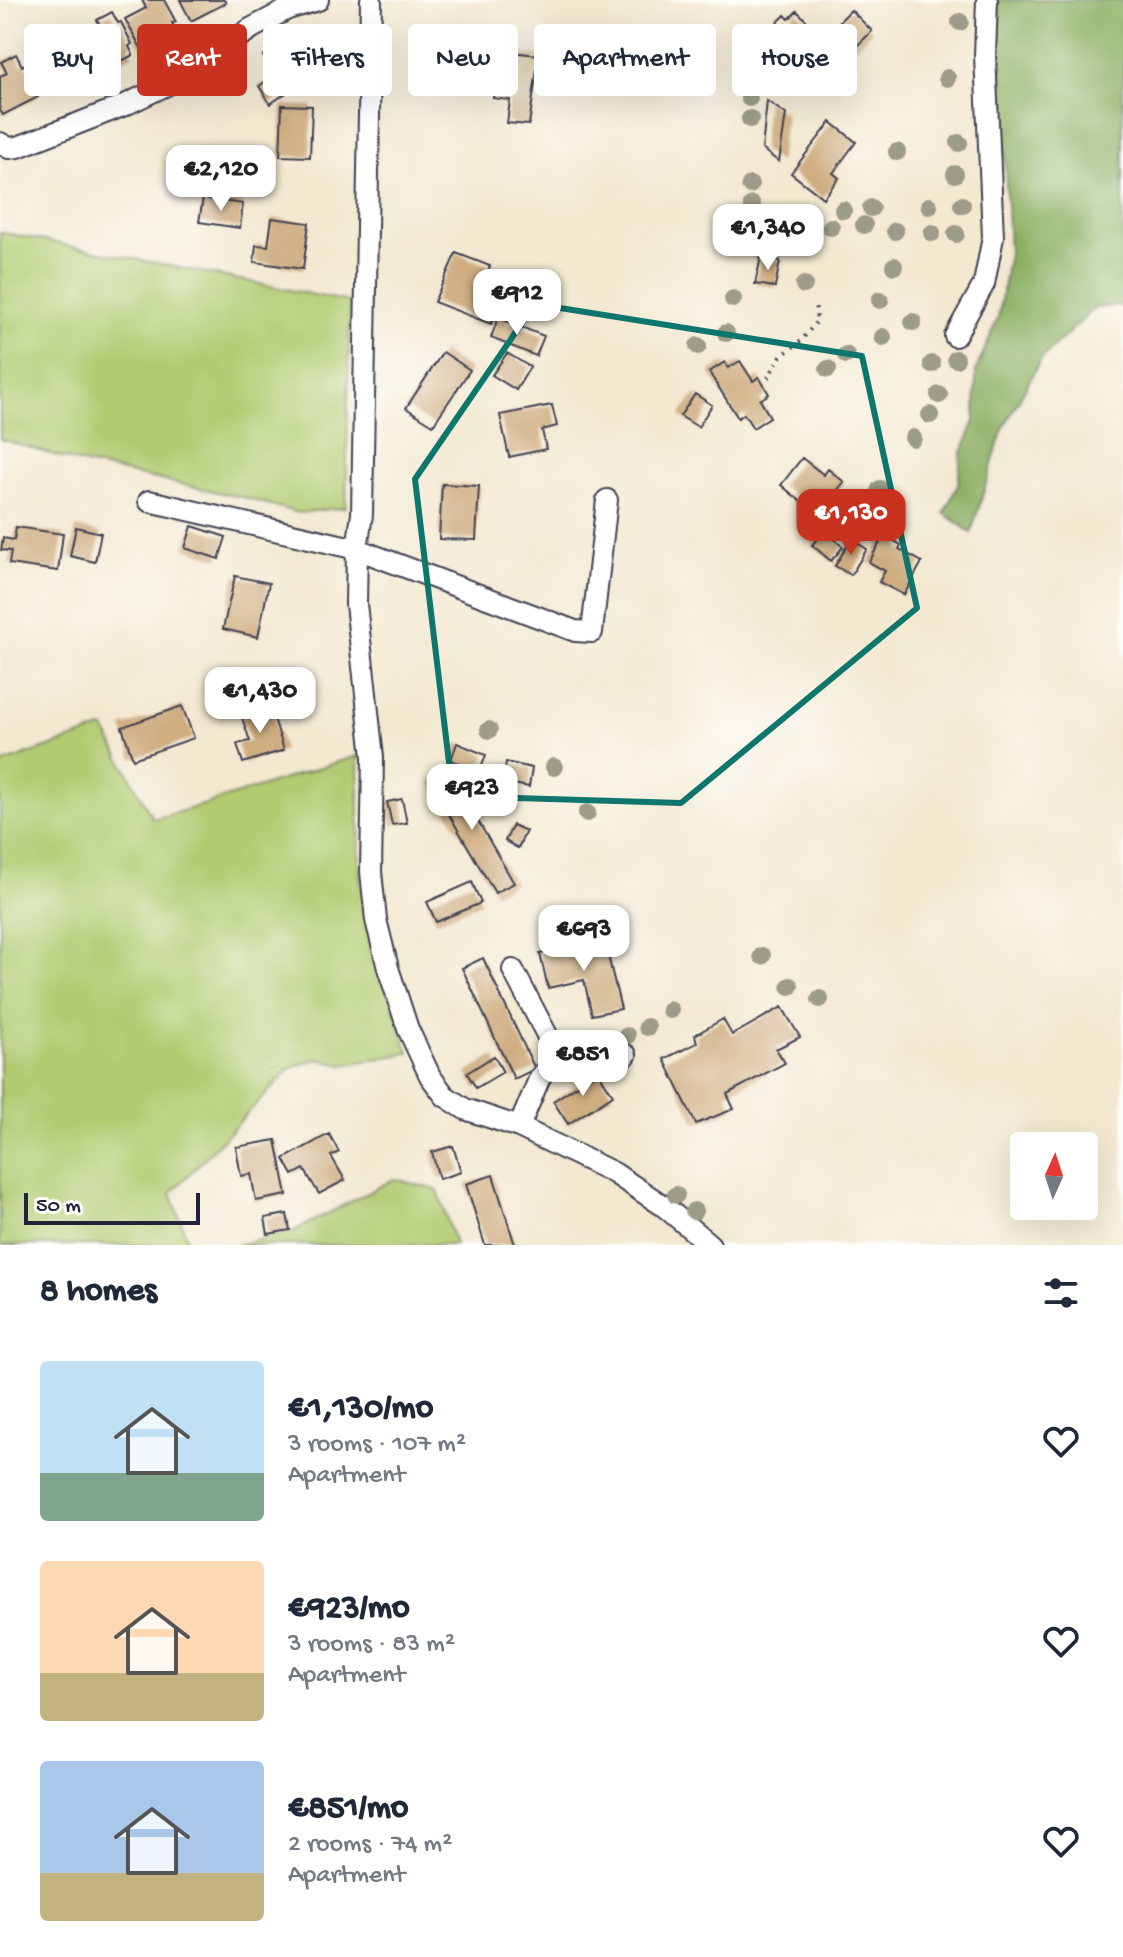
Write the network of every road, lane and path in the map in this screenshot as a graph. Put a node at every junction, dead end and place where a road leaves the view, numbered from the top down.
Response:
1 (318, 0) edge
2 (371, 0) edge
3 (987, 0) edge
4 (0, 143) edge
5 (815, 302) dead end
6 (955, 336) dead end
7 (768, 378) dead end
8 (607, 500) dead end
9 (149, 501) dead end
10 (357, 549) junction
11 (513, 970) dead end
12 (626, 1055) dead end
13 (558, 1056) junction
14 (519, 1127) junction
15 (710, 1245) edge

1 - 4 street
2 - 10 street
3 - 6 street
5 - 7 path
8 - 10 street
9 - 10 street
10 - 14 street
11 - 13 street
12 - 13 street
13 - 14 street
14 - 15 street

